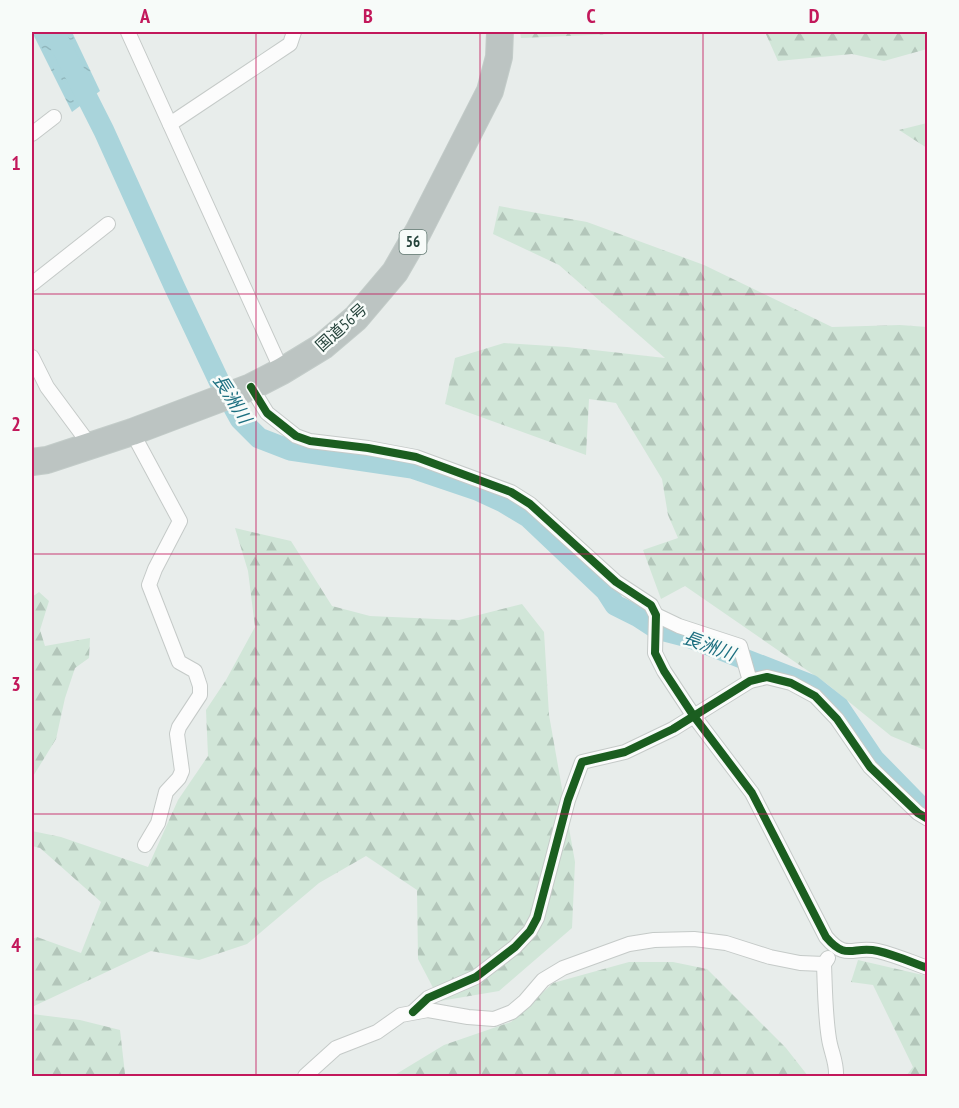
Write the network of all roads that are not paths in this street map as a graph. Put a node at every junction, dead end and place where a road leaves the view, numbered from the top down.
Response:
1 (128, 32) edge
2 (294, 32) edge
3 (500, 32) edge
4 (54, 117) dead end
5 (170, 124) junction
6 (32, 134) edge
7 (108, 224) dead end
8 (32, 284) edge
9 (32, 357) edge
10 (282, 371) junction
11 (247, 388) junction
12 (132, 432) junction
13 (90, 446) junction
14 (32, 462) edge
15 (656, 615) junction
16 (750, 681) junction
17 (693, 715) junction
18 (927, 819) edge
19 (145, 845) dead end
20 (836, 949) junction
21 (824, 964) junction
22 (927, 968) edge
23 (413, 1012) junction
24 (305, 1077) edge
25 (836, 1077) edge

1 - 5 street
2 - 5 street
3 - 10 highway, 国道56号 / 56
4 - 6 street
5 - 10 street
7 - 8 street
9 - 13 street
10 - 11 highway, 国道56号 / 56
11 - 12 highway, 国道56号 / 56
11 - 15 street
12 - 13 highway, 国道56号 / 56
12 - 19 street
13 - 14 highway, 国道56号 / 56
15 - 16 street
15 - 17 street
16 - 17 street
16 - 18 street
17 - 20 street
17 - 23 street
20 - 21 street
20 - 22 street
21 - 23 street
21 - 25 street
23 - 24 street

